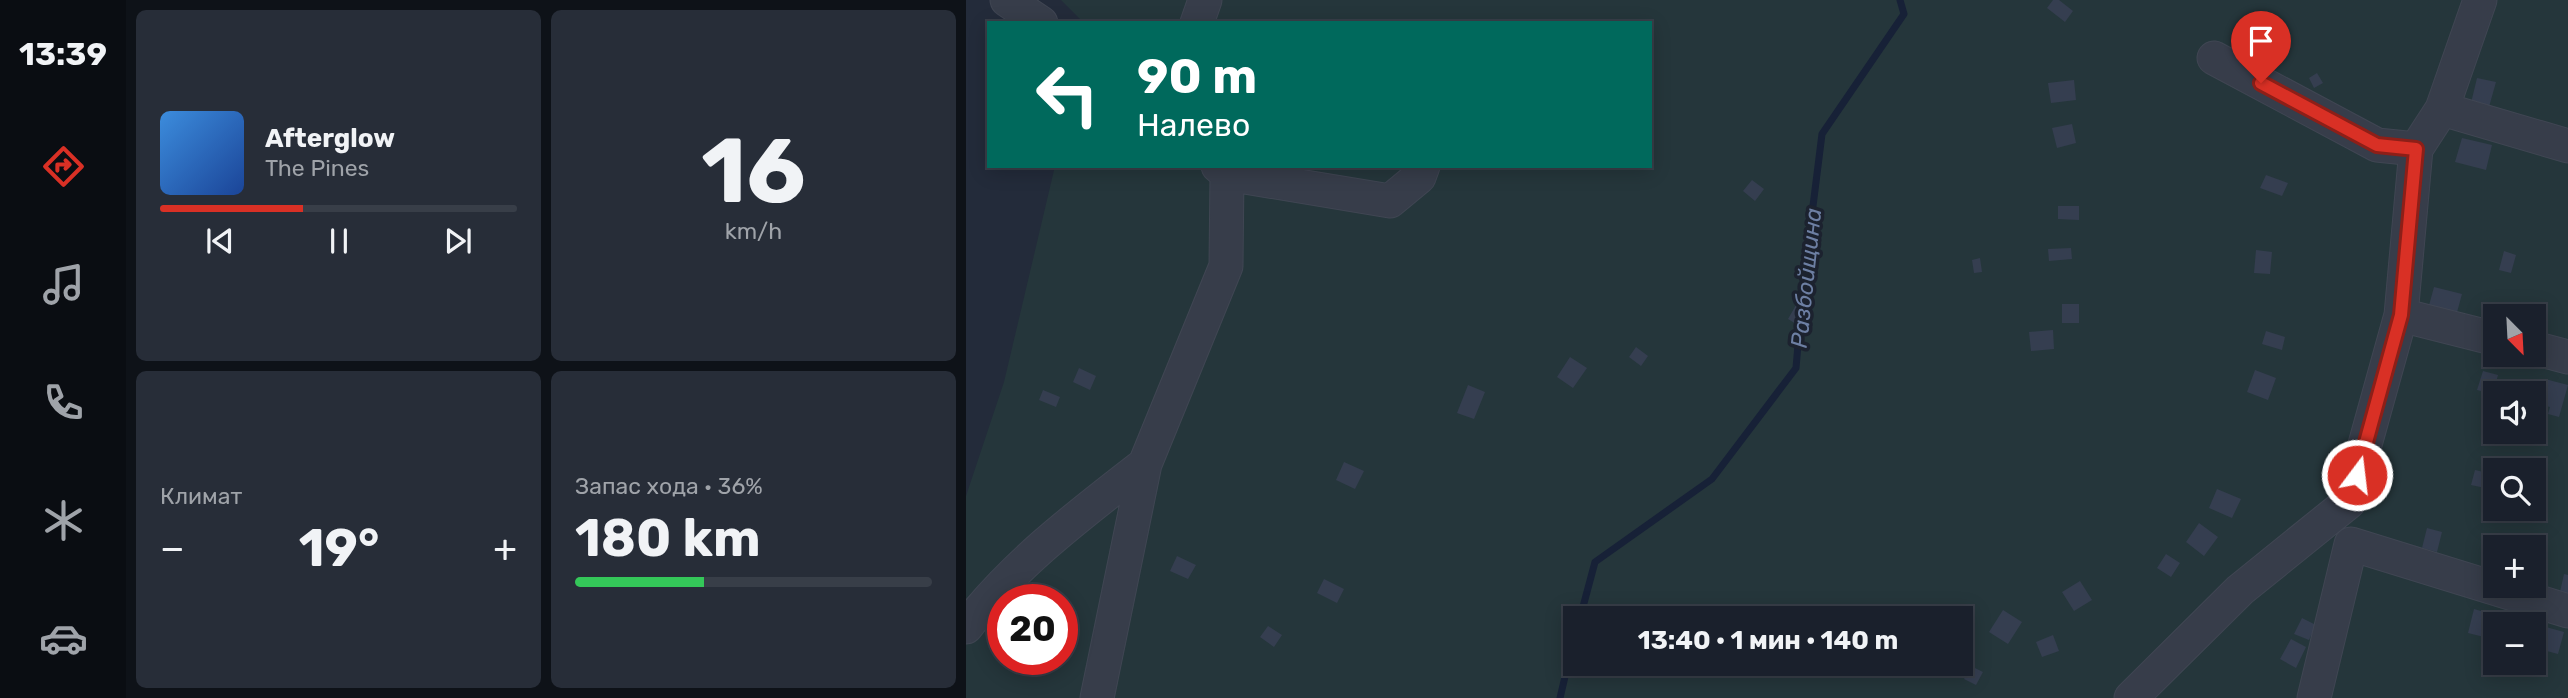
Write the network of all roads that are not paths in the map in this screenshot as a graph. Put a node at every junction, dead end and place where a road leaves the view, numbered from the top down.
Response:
1 (1007, 0) edge
2 (1205, 0) edge
3 (2480, 0) edge
4 (1038, 21) edge
5 (1198, 21) edge
6 (2214, 58) dead end
7 (2442, 109) junction
8 (2568, 146) edge
9 (2416, 149) junction
10 (1422, 168) edge
11 (1223, 170) edge
12 (2401, 315) junction
13 (2483, 336) edge
14 (2546, 351) edge
15 (2568, 357) edge
16 (1145, 464) junction
17 (2332, 516) junction
18 (2351, 544) junction
19 (2568, 611) edge
20 (966, 627) edge
21 (1097, 698) edge
22 (2131, 698) edge
23 (2314, 698) edge

1 - 4 street
2 - 5 street
3 - 7 street
6 - 9 street
7 - 8 street
7 - 9 street
9 - 12 street
10 - 11 street
11 - 16 street
12 - 13 street
12 - 17 street
14 - 15 street
16 - 20 street
16 - 21 street
17 - 18 street
17 - 22 street
18 - 19 street
18 - 23 street

